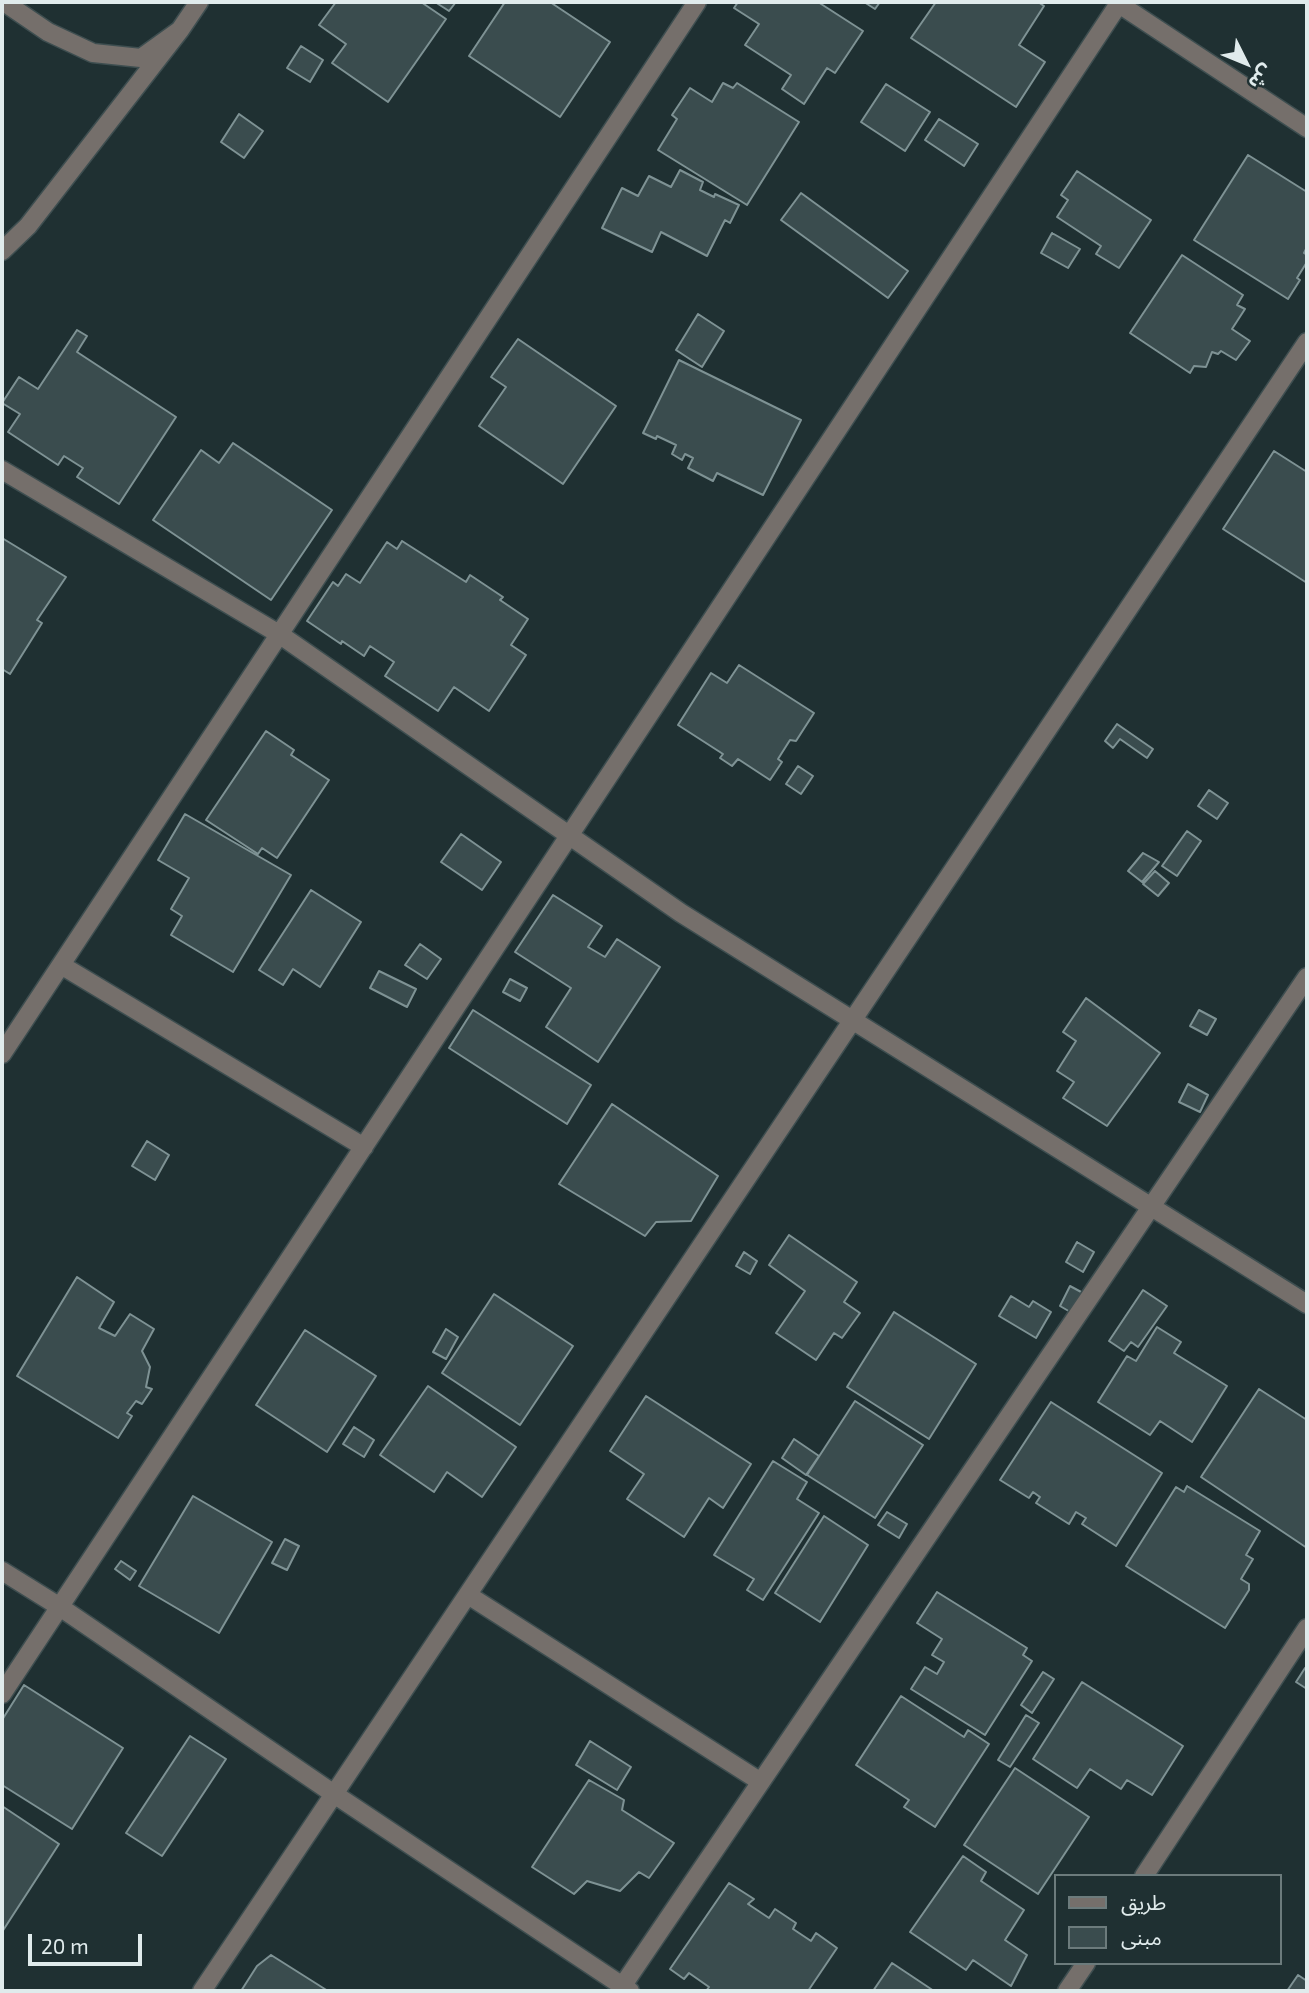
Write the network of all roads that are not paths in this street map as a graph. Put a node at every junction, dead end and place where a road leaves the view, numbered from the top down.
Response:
1 (4, 2) edge
2 (199, 2) edge
3 (697, 2) edge
4 (1119, 2) edge
5 (180, 30) junction
6 (1307, 128) edge
7 (2, 251) edge
8 (1307, 342) edge
9 (2, 470) edge
10 (279, 634) junction
11 (569, 835) junction
12 (61, 965) junction
13 (1307, 977) edge
14 (853, 1020) junction
15 (2, 1054) edge
16 (364, 1147) junction
17 (1152, 1207) junction
18 (1307, 1304) edge
19 (2, 1571) edge
20 (468, 1595) junction
21 (60, 1606) junction
22 (1307, 1628) edge
23 (2, 1694) edge
24 (761, 1783) junction
25 (334, 1794) junction
26 (1145, 1874) edge
27 (1085, 1965) edge
28 (624, 1989) edge
29 (202, 1991) edge
30 (1067, 1991) edge

1 - 5 street
2 - 5 street
3 - 10 street
4 - 6 street
4 - 11 street
5 - 7 street
8 - 14 street
9 - 10 street
10 - 11 street
10 - 12 street
11 - 14 street
11 - 16 street
12 - 15 street
12 - 16 street
13 - 17 street
14 - 17 street
14 - 20 street
16 - 21 street
17 - 18 street
17 - 24 street
19 - 21 street
20 - 24 street
20 - 25 street
21 - 23 street
21 - 25 street
22 - 26 street
24 - 28 street
25 - 28 street
25 - 29 street
27 - 30 street

